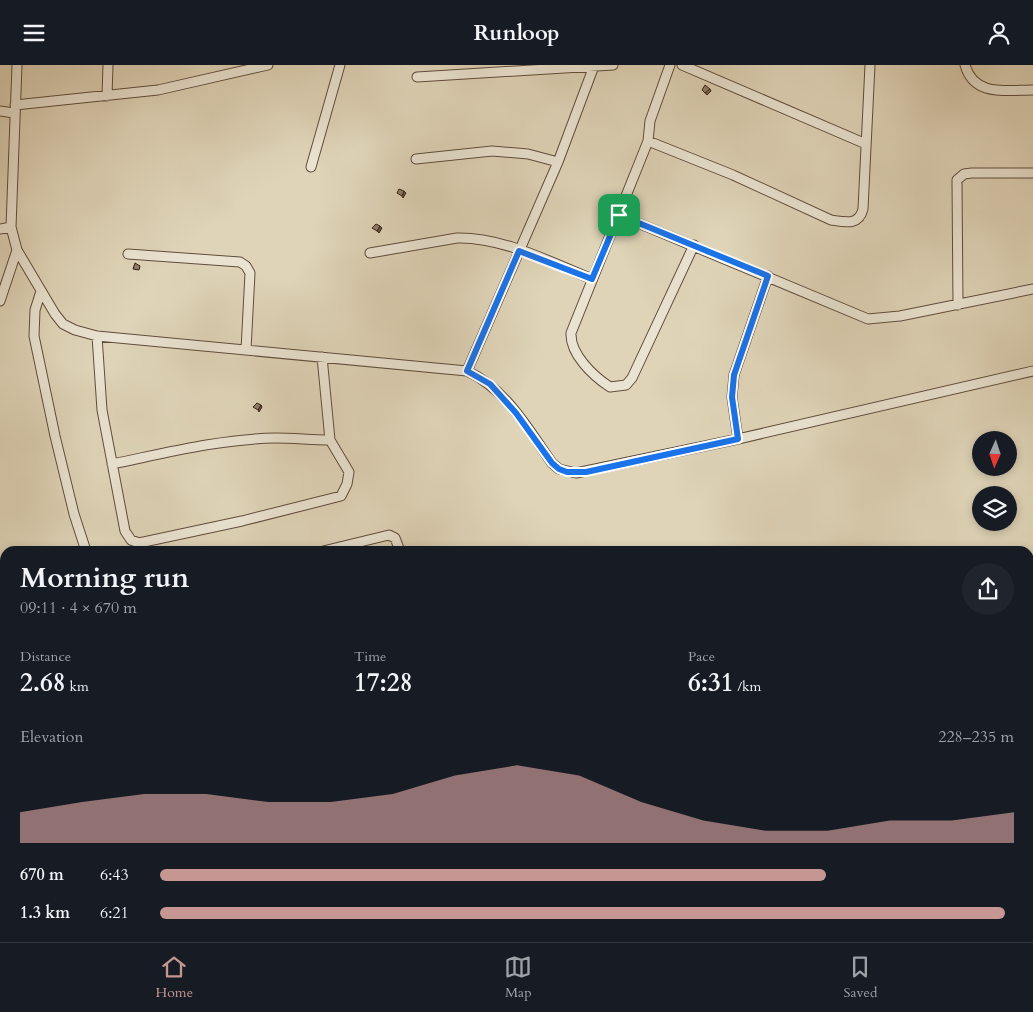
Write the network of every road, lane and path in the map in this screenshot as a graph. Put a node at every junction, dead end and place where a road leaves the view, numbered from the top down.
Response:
1 (17, 65) edge
2 (108, 65) edge
3 (268, 65) edge
4 (340, 65) edge
5 (612, 65) edge
6 (670, 65) edge
7 (682, 65) edge
8 (870, 65) edge
9 (965, 65) edge
10 (594, 66) junction
11 (417, 77) dead end
12 (1033, 89) edge
13 (107, 96) junction
14 (14, 109) junction
15 (0, 111) edge
16 (648, 141) junction
17 (866, 143) junction
18 (416, 159) dead end
19 (558, 162) junction
20 (311, 167) dead end
21 (1033, 173) edge
22 (619, 215) junction
23 (11, 227) junction
24 (0, 229) edge
25 (694, 245) junction
26 (18, 249) junction
27 (519, 251) junction
28 (370, 253) dead end
29 (128, 254) dead end
30 (768, 276) junction
31 (592, 279) junction
32 (1033, 289) edge
33 (41, 291) junction
34 (0, 301) edge
35 (958, 305) junction
36 (97, 336) junction
37 (246, 350) junction
38 (322, 357) junction
39 (467, 371) junction
40 (1033, 371) edge
41 (738, 439) junction
42 (330, 440) junction
43 (112, 464) junction
44 (84, 546) edge
45 (355, 546) edge
46 (398, 546) edge

1 - 14 street
2 - 13 street
3 - 13 street
4 - 20 street
5 - 10 street
6 - 16 street
7 - 17 street
8 - 17 street
9 - 12 street
10 - 11 street
10 - 19 street
13 - 14 street
14 - 15 street
14 - 23 street
16 - 17 street
16 - 22 street
18 - 19 street
19 - 27 street
21 - 35 street
22 - 25 street
22 - 31 street
23 - 24 street
23 - 26 street
25 - 30 street
25 - 31 street
26 - 33 street
26 - 34 street
27 - 28 street
27 - 31 street
27 - 39 street
29 - 37 street
30 - 35 street
30 - 41 street
32 - 35 street
33 - 36 street
33 - 44 street
36 - 37 street
36 - 43 street
37 - 38 street
38 - 39 street
38 - 42 street
39 - 41 street
40 - 41 street
42 - 43 street
42 - 43 street
45 - 46 street

